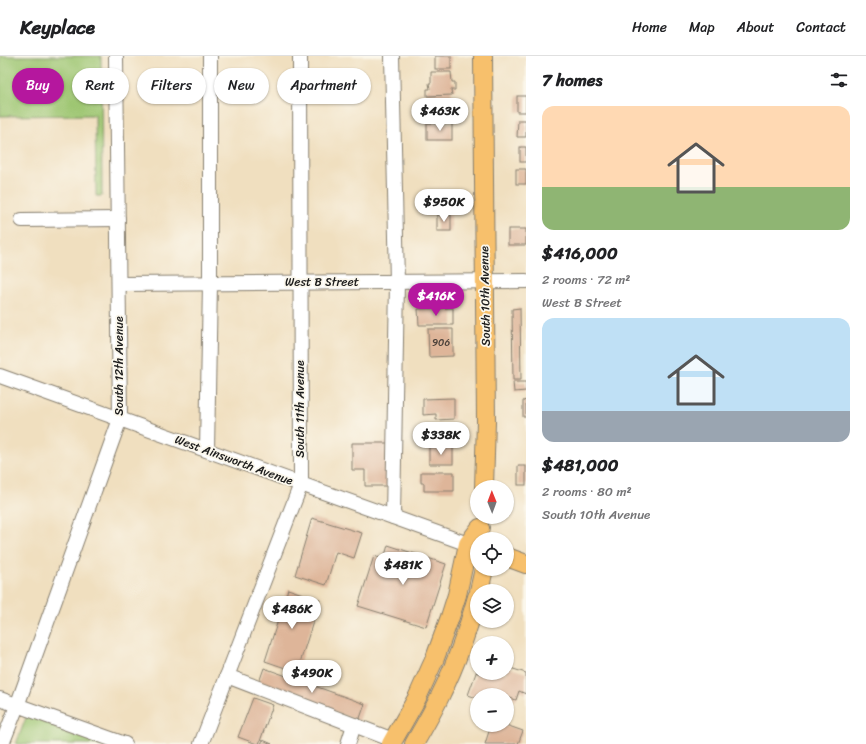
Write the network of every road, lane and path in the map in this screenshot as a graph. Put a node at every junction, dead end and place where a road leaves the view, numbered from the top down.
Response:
1 (116, 56) edge
2 (210, 56) edge
3 (300, 56) edge
4 (392, 56) edge
5 (483, 56) edge
6 (118, 219) junction
7 (22, 220) dead end
8 (484, 281) junction
9 (526, 281) edge
10 (300, 282) junction
11 (397, 282) junction
12 (210, 283) junction
13 (119, 284) junction
14 (0, 376) edge
15 (120, 419) junction
16 (207, 450) junction
17 (484, 480) edge
18 (301, 484) junction
19 (393, 517) junction
20 (470, 533) edge
21 (470, 558) edge
22 (514, 560) edge
23 (526, 564) edge
24 (470, 619) edge
25 (227, 676) junction
26 (0, 699) edge
27 (17, 706) junction
28 (354, 725) junction
29 (392, 742) edge
30 (2, 744) edge
31 (125, 744) edge
32 (201, 744) edge
33 (348, 744) edge
34 (414, 744) edge

1 - 6 street, South 12th Avenue
2 - 12 street
3 - 10 street, South 11th Avenue
4 - 11 street
5 - 8 main road, South 10th Avenue
6 - 7 street
6 - 13 street, South 12th Avenue
8 - 9 street, West B Street
8 - 11 street, West B Street
8 - 17 main road, South 10th Avenue
10 - 11 street, West B Street
10 - 12 street, West B Street
10 - 18 street, South 11th Avenue
11 - 19 street
12 - 13 street, West B Street
12 - 16 street
13 - 15 street, South 12th Avenue
14 - 15 street, West Ainsworth Avenue
15 - 16 street, West Ainsworth Avenue
15 - 27 street, South 12th Avenue
16 - 18 street, West Ainsworth Avenue
18 - 19 street, West Ainsworth Avenue
18 - 25 street, South 11th Avenue
19 - 20 street, West Ainsworth Avenue
21 - 29 main road
22 - 23 main road
24 - 34 main road
25 - 28 street
25 - 32 street, South 11th Avenue
26 - 27 street
27 - 30 street, South 12th Avenue
27 - 31 street
28 - 29 street
28 - 33 street

